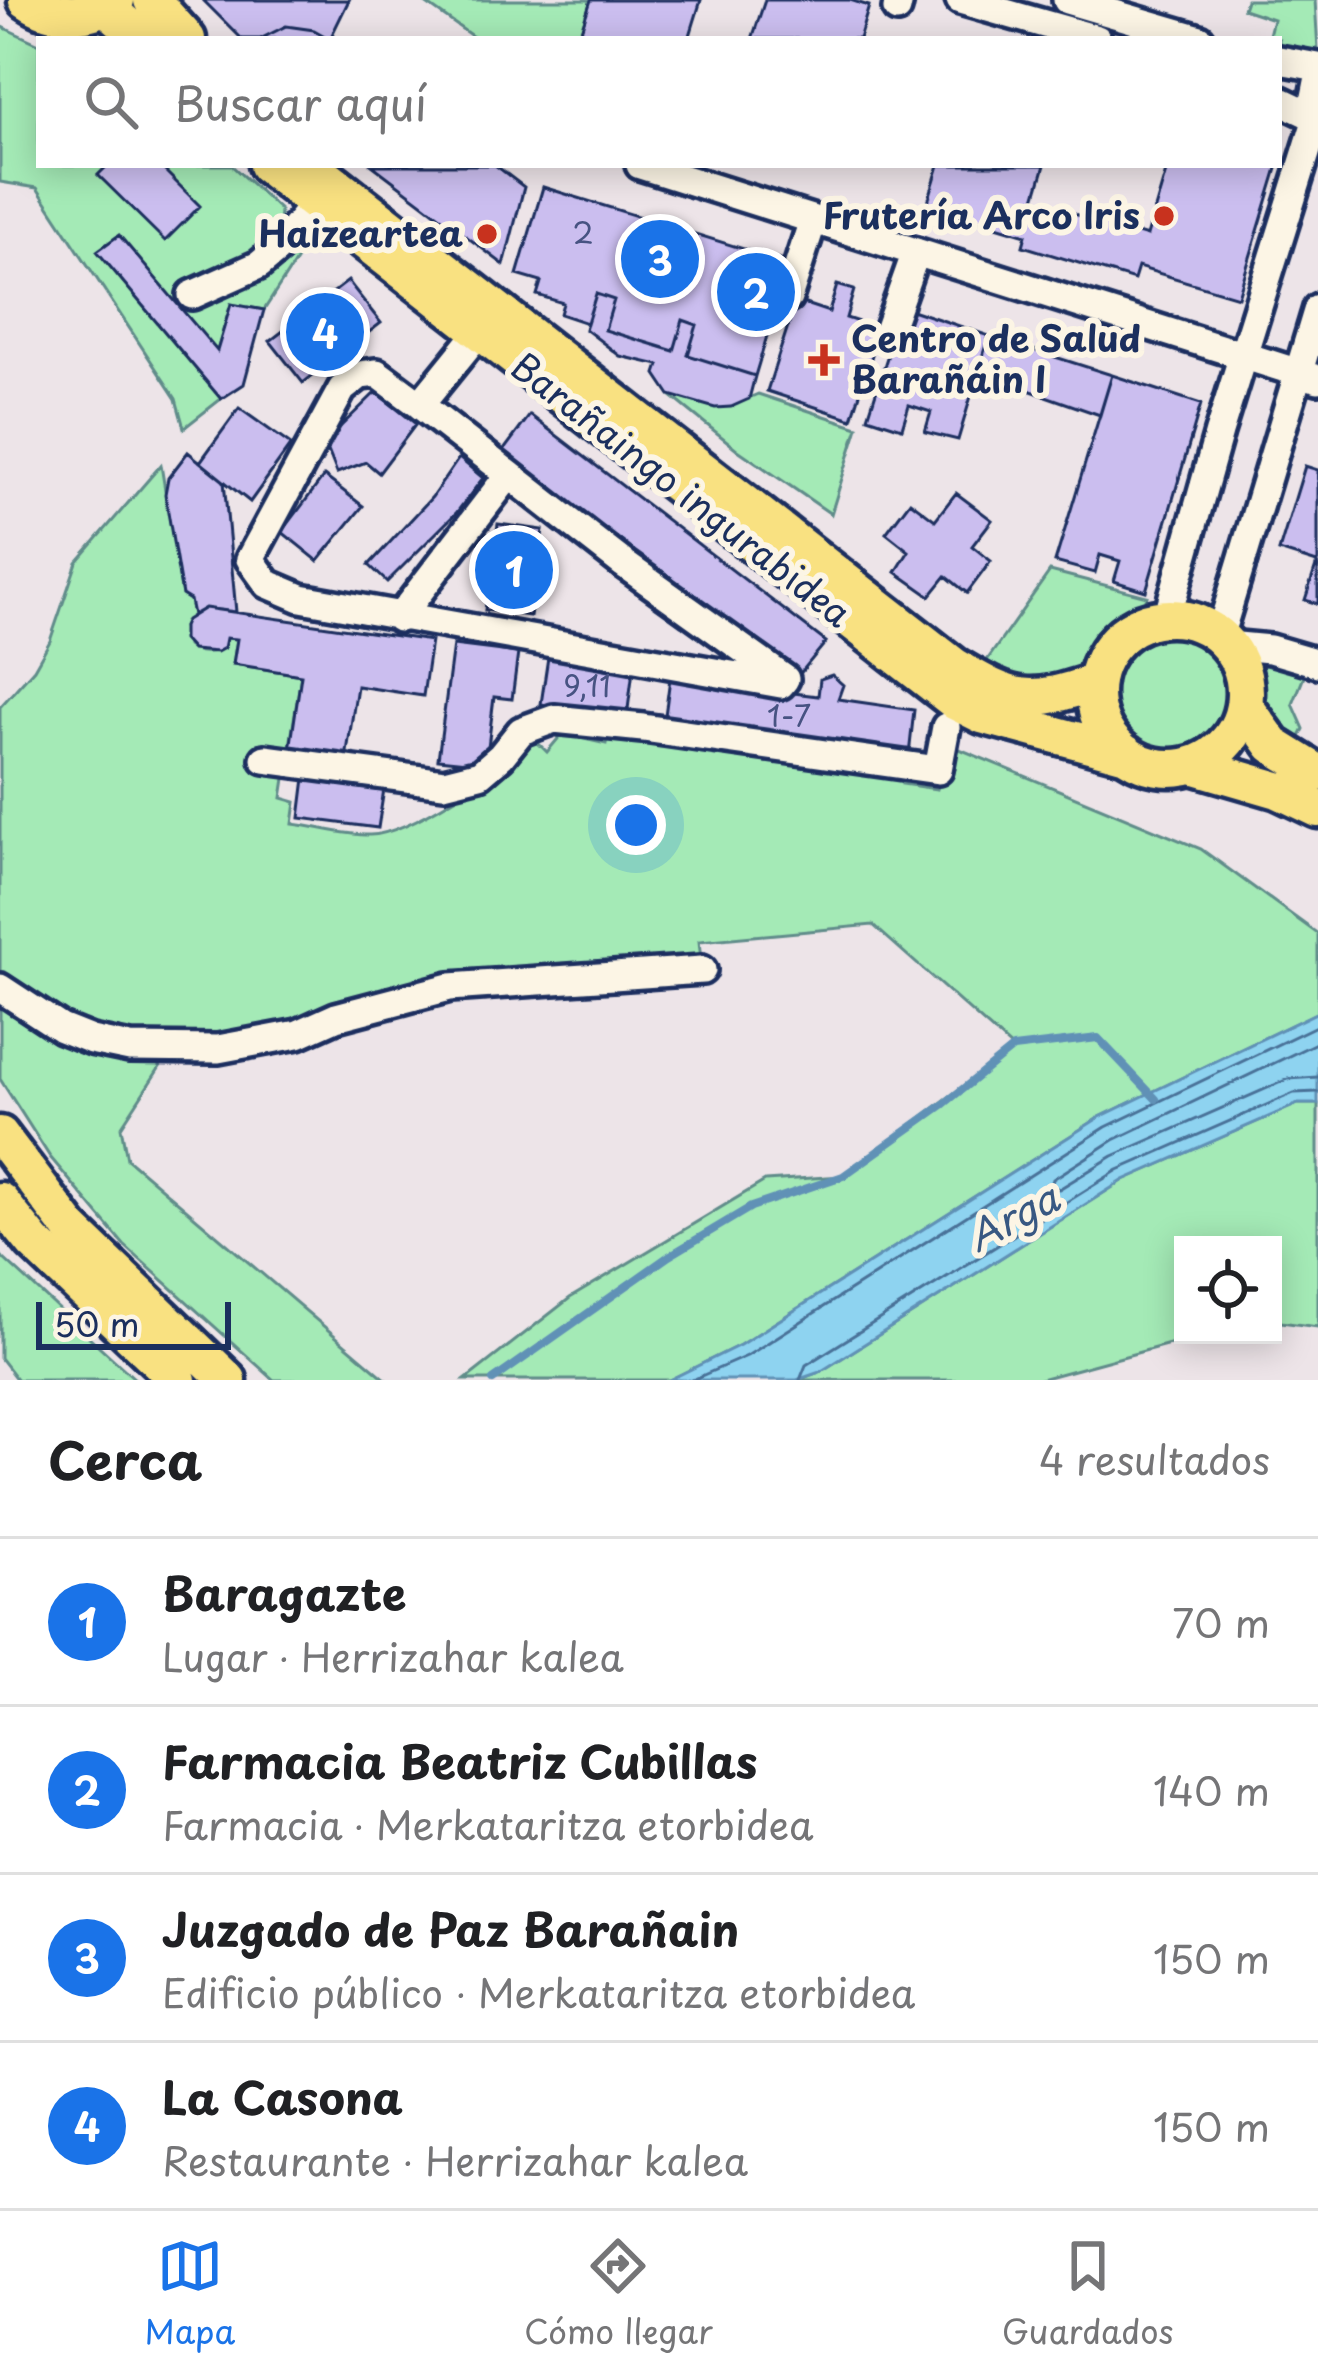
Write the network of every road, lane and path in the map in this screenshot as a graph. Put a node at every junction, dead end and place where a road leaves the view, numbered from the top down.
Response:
1 (27, 0) edge
2 (152, 0) edge
3 (960, 0) edge
4 (1067, 0) edge
5 (111, 3) edge
6 (140, 36) edge
7 (184, 36) edge
8 (1086, 36) edge
9 (1190, 36) edge
10 (1282, 61) edge
11 (1318, 67) edge
12 (1318, 82) edge
13 (1282, 102) edge
14 (1317, 119) edge
15 (271, 168) edge
16 (315, 168) edge
17 (649, 168) edge
18 (315, 203) junction
19 (812, 220) junction
20 (916, 252) junction
21 (192, 295) dead end
22 (788, 298) dead end
23 (1318, 308) edge
24 (888, 331) dead end
25 (479, 332) junction
26 (1244, 356) junction
27 (1308, 376) edge
28 (421, 405) junction
29 (508, 476) junction
30 (399, 618) junction
31 (1167, 618) junction
32 (1223, 641) junction
33 (1318, 663) edge
34 (1096, 682) junction
35 (1244, 705) junction
36 (946, 727) dead end
37 (1126, 754) junction
38 (265, 759) dead end
39 (1192, 765) junction
40 (1318, 773) edge
41 (1318, 809) edge
42 (702, 970) dead end
43 (0, 988) edge
44 (0, 1135) edge
45 (0, 1201) edge
46 (178, 1380) edge
47 (228, 1380) edge

1 - 5 main road
2 - 7 main road
3 - 8 street
4 - 9 street
5 - 6 main road
10 - 11 street
12 - 14 street
13 - 14 street
14 - 26 street
15 - 18 main road, Barañaingo ingurabidea
16 - 34 main road, Barañaingo ingurabidea
17 - 19 street
18 - 21 street
18 - 25 main road, Barañaingo ingurabidea
19 - 20 street
19 - 22 street
20 - 24 street
20 - 26 street
23 - 27 street
25 - 28 street
25 - 37 main road, Barañaingo ingurabidea
26 - 27 street
26 - 31 street
27 - 32 street
28 - 29 street
28 - 30 street
29 - 30 street
29 - 30 street
31 - 32 main road
31 - 34 main road
32 - 33 street
32 - 35 main road
34 - 37 main road
35 - 39 main road
35 - 40 main road
36 - 38 street
37 - 39 main road
39 - 41 main road
42 - 43 street
44 - 47 main road
45 - 46 main road

